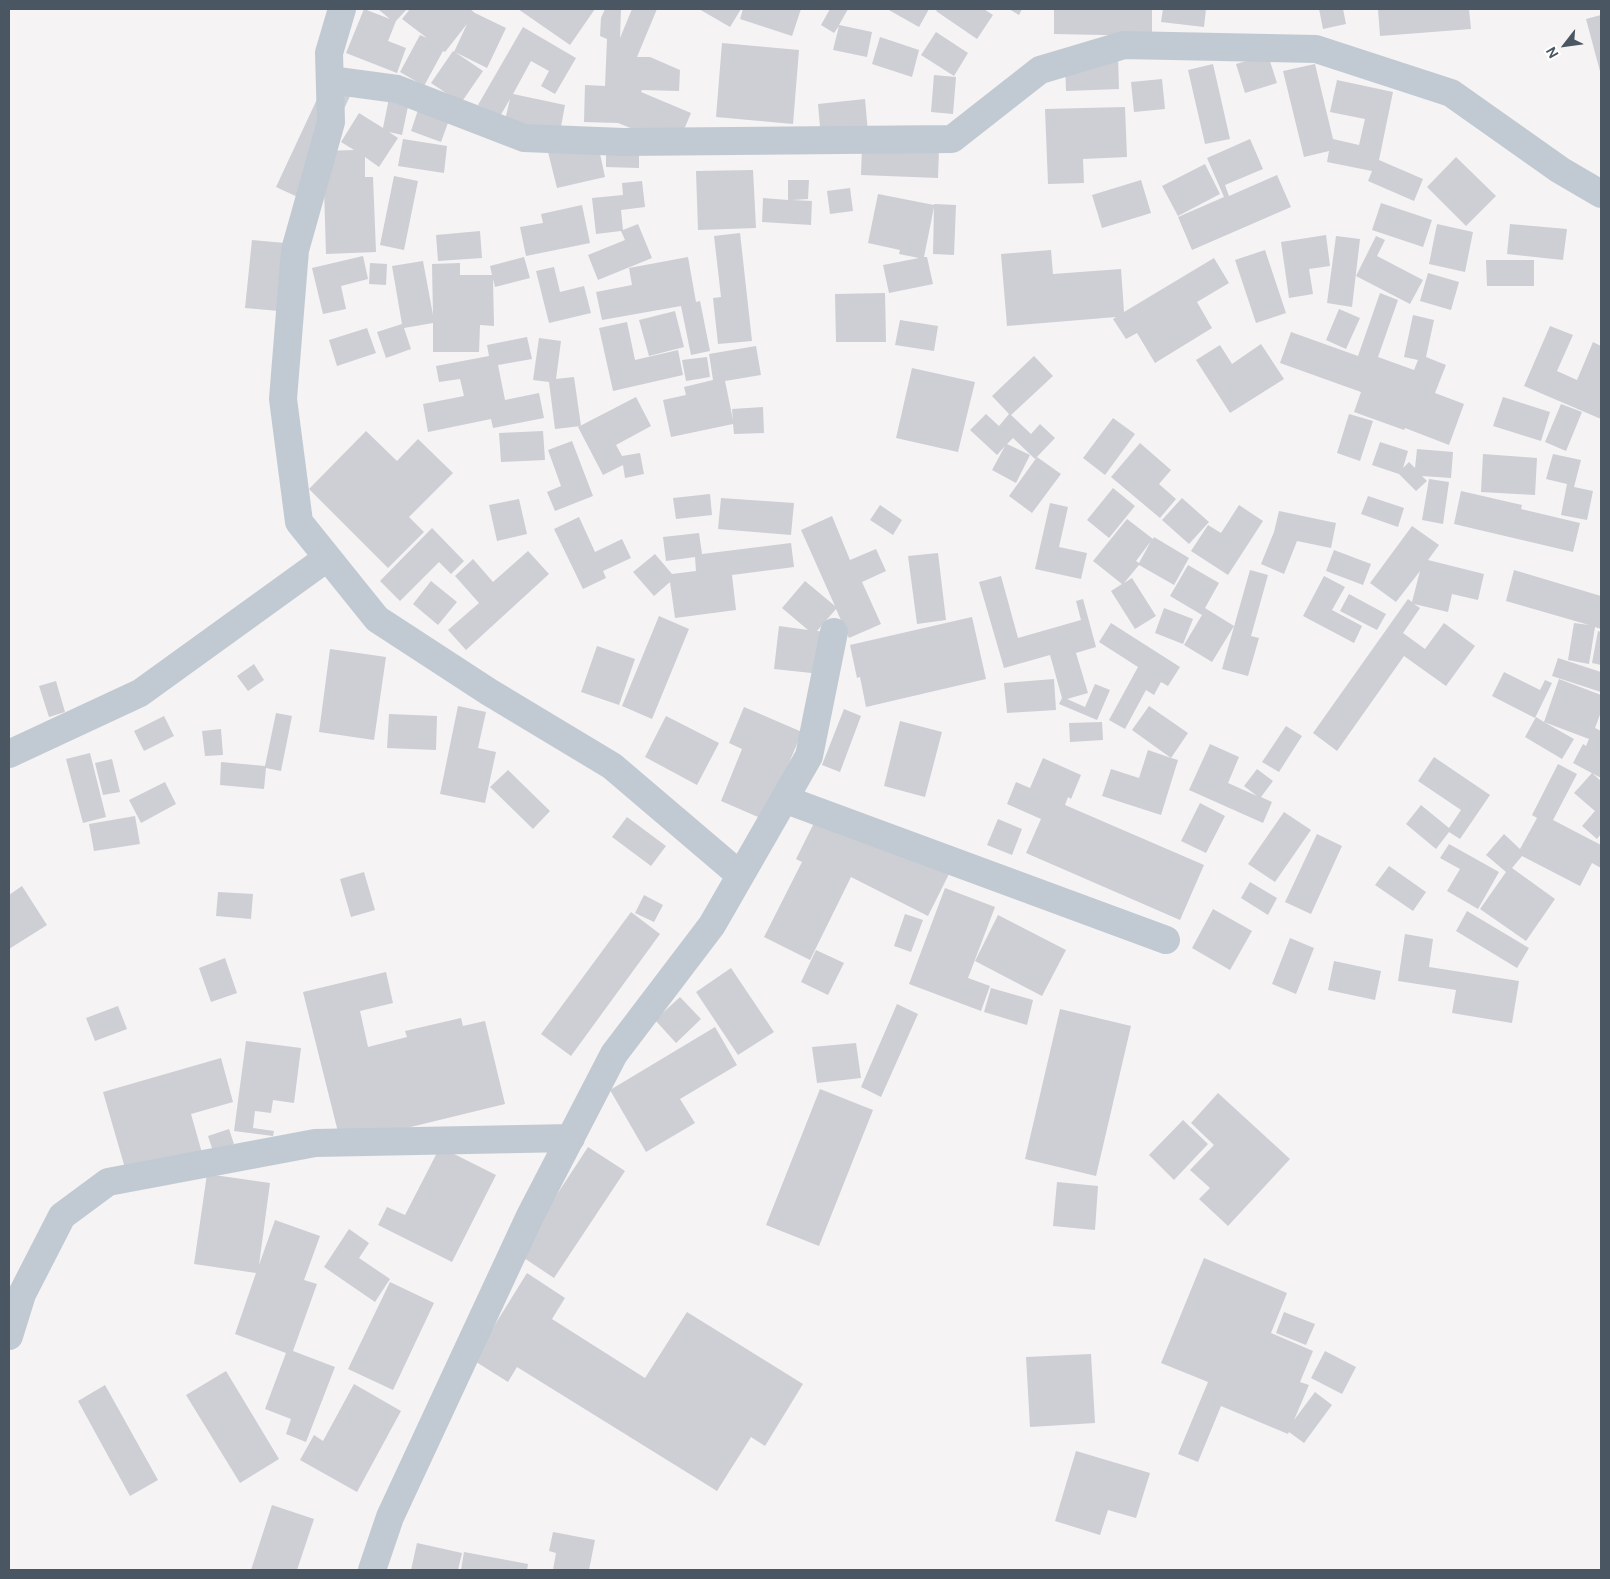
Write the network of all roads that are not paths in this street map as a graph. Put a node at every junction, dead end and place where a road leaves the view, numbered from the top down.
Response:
1 (342, 9) edge
2 (330, 80) junction
3 (1601, 194) edge
4 (327, 558) junction
5 (834, 632) dead end
6 (9, 754) edge
7 (784, 799) junction
8 (740, 875) junction
9 (1166, 940) dead end
10 (571, 1138) junction
11 (9, 1336) edge
12 (372, 1570) edge

1 - 2 street
2 - 3 street
2 - 4 street
4 - 6 street
4 - 8 street
5 - 7 street
7 - 8 street
7 - 9 street
8 - 10 street
10 - 11 street
10 - 12 street

